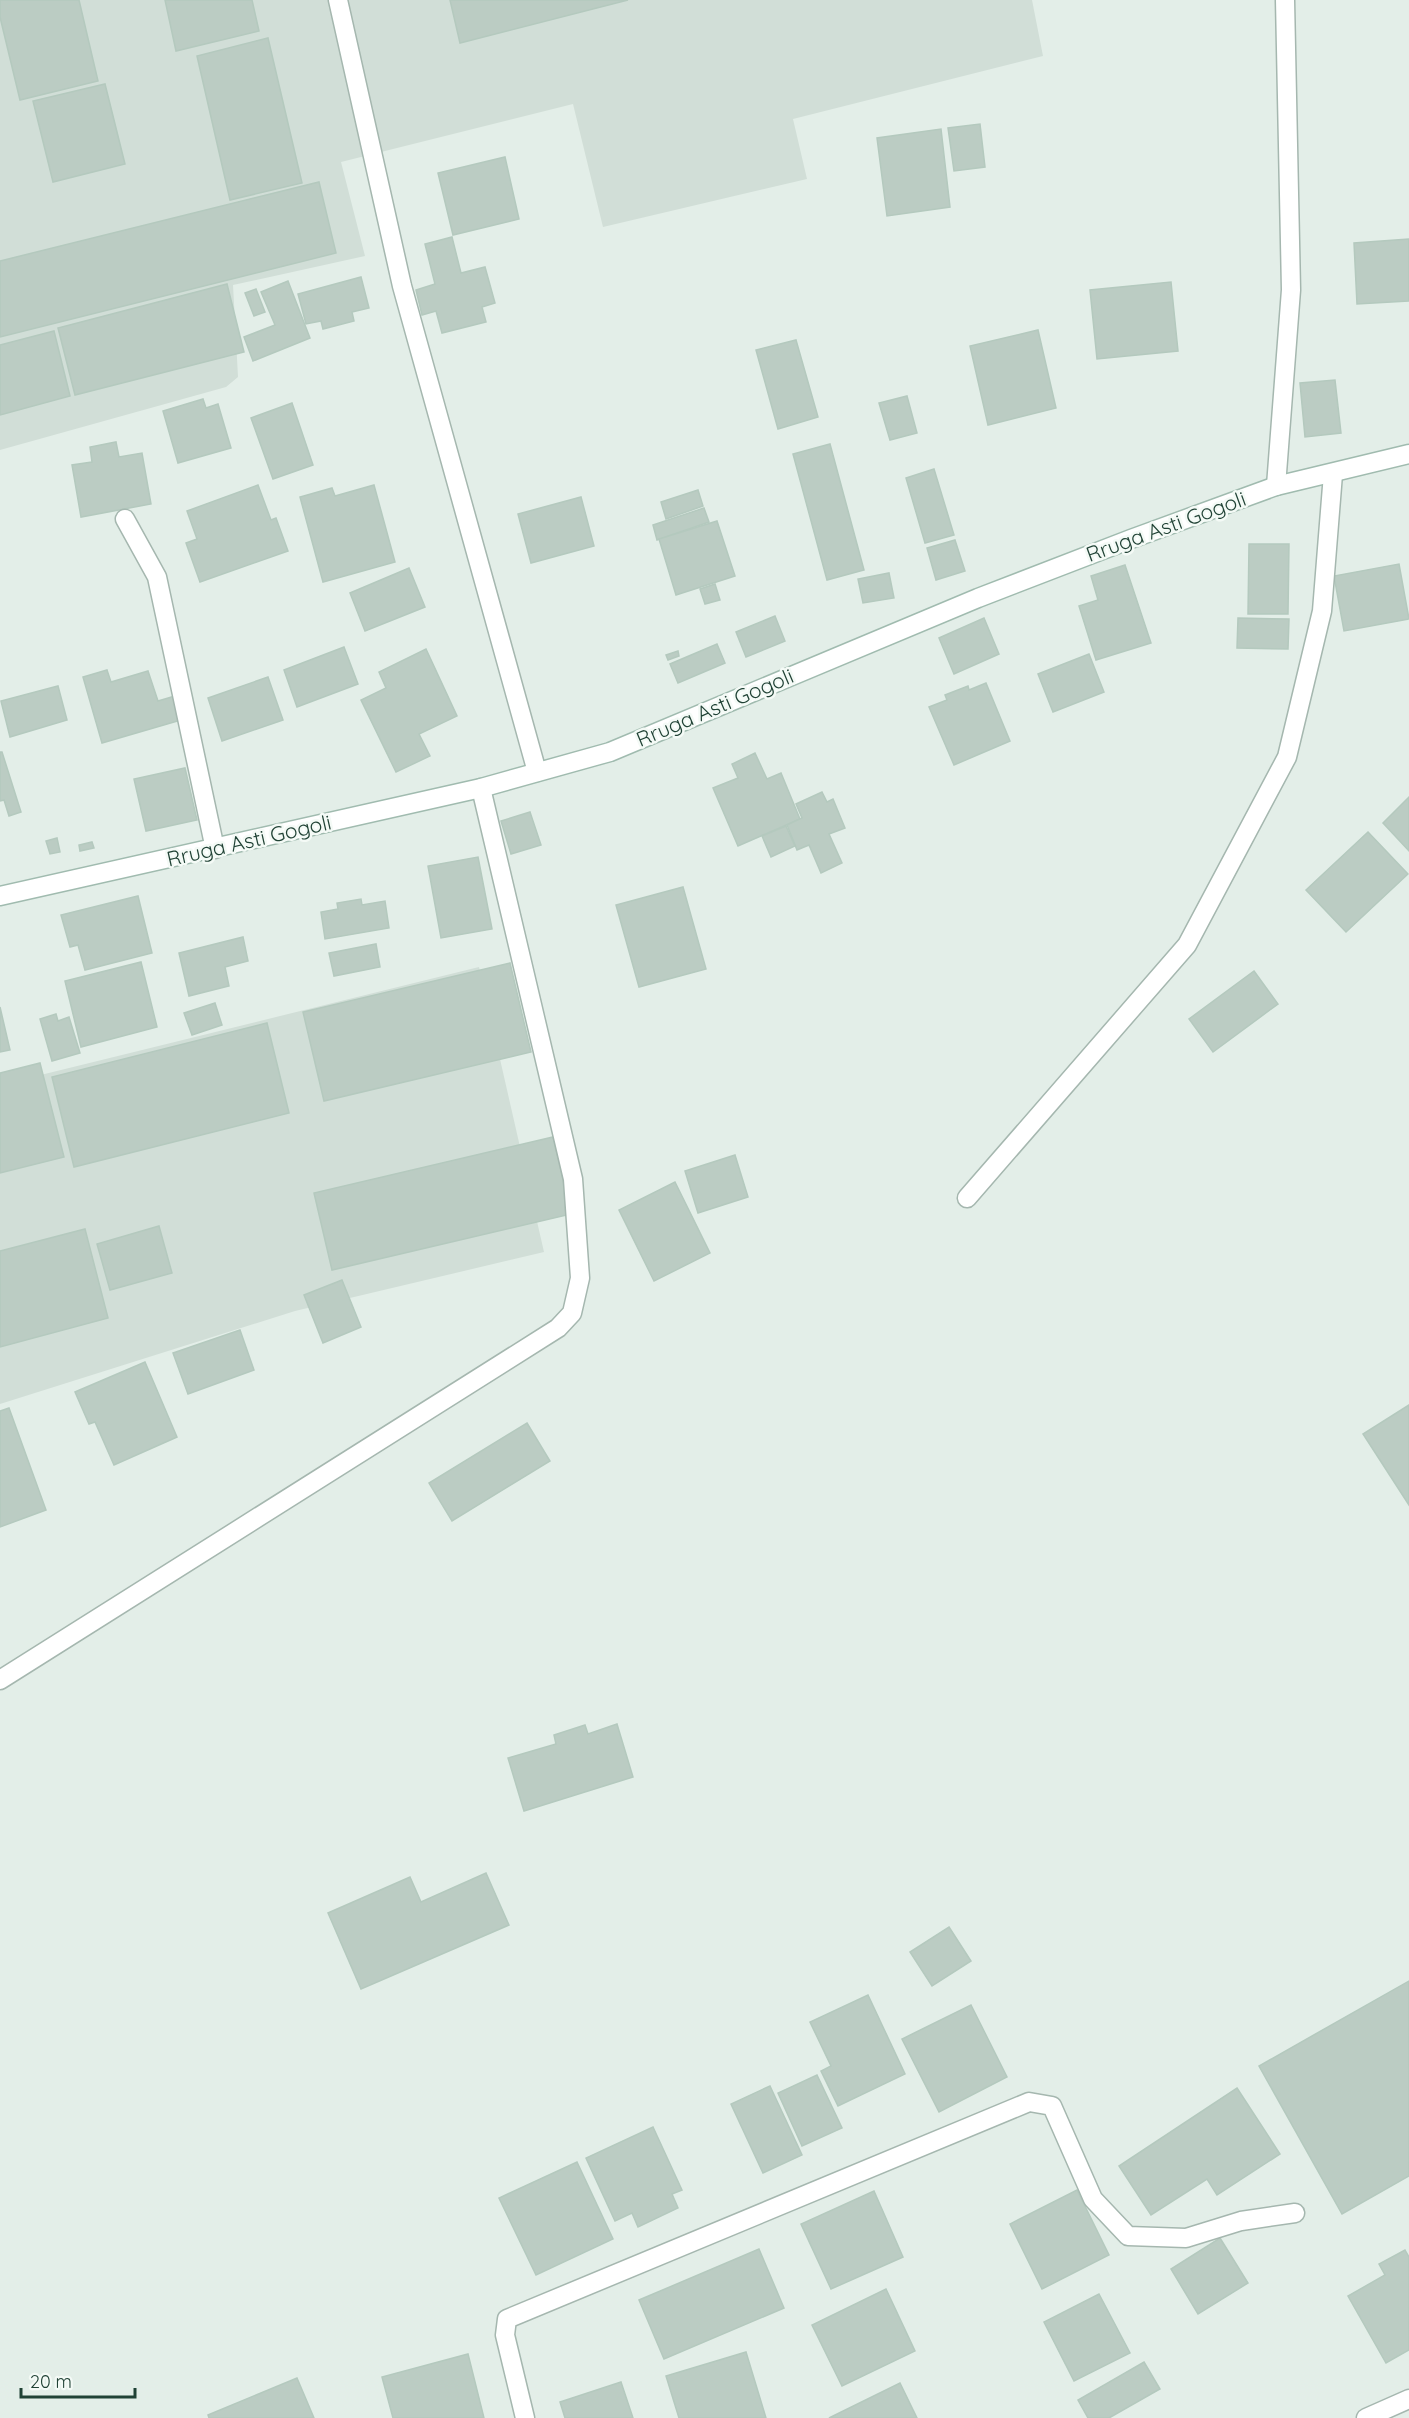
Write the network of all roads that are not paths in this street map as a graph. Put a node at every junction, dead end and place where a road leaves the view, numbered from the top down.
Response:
1 (338, 0) edge
2 (1285, 0) edge
3 (1409, 454) edge
4 (1333, 474) junction
5 (1276, 486) junction
6 (125, 519) dead end
7 (537, 772) junction
8 (481, 788) junction
9 (215, 849) junction
10 (0, 896) edge
11 (967, 1198) dead end
12 (0, 1680) edge
13 (1295, 2213) dead end
14 (1409, 2399) edge
15 (525, 2418) edge
16 (1366, 2418) edge

1 - 7 street
2 - 5 street
3 - 4 street, Rruga Asti Gogoli
4 - 5 street, Rruga Asti Gogoli
4 - 11 street
5 - 7 street, Rruga Asti Gogoli
6 - 9 street
7 - 8 street, Rruga Asti Gogoli
8 - 9 street, Rruga Asti Gogoli
8 - 12 street
9 - 10 street, Rruga Asti Gogoli
13 - 15 street
14 - 16 street

